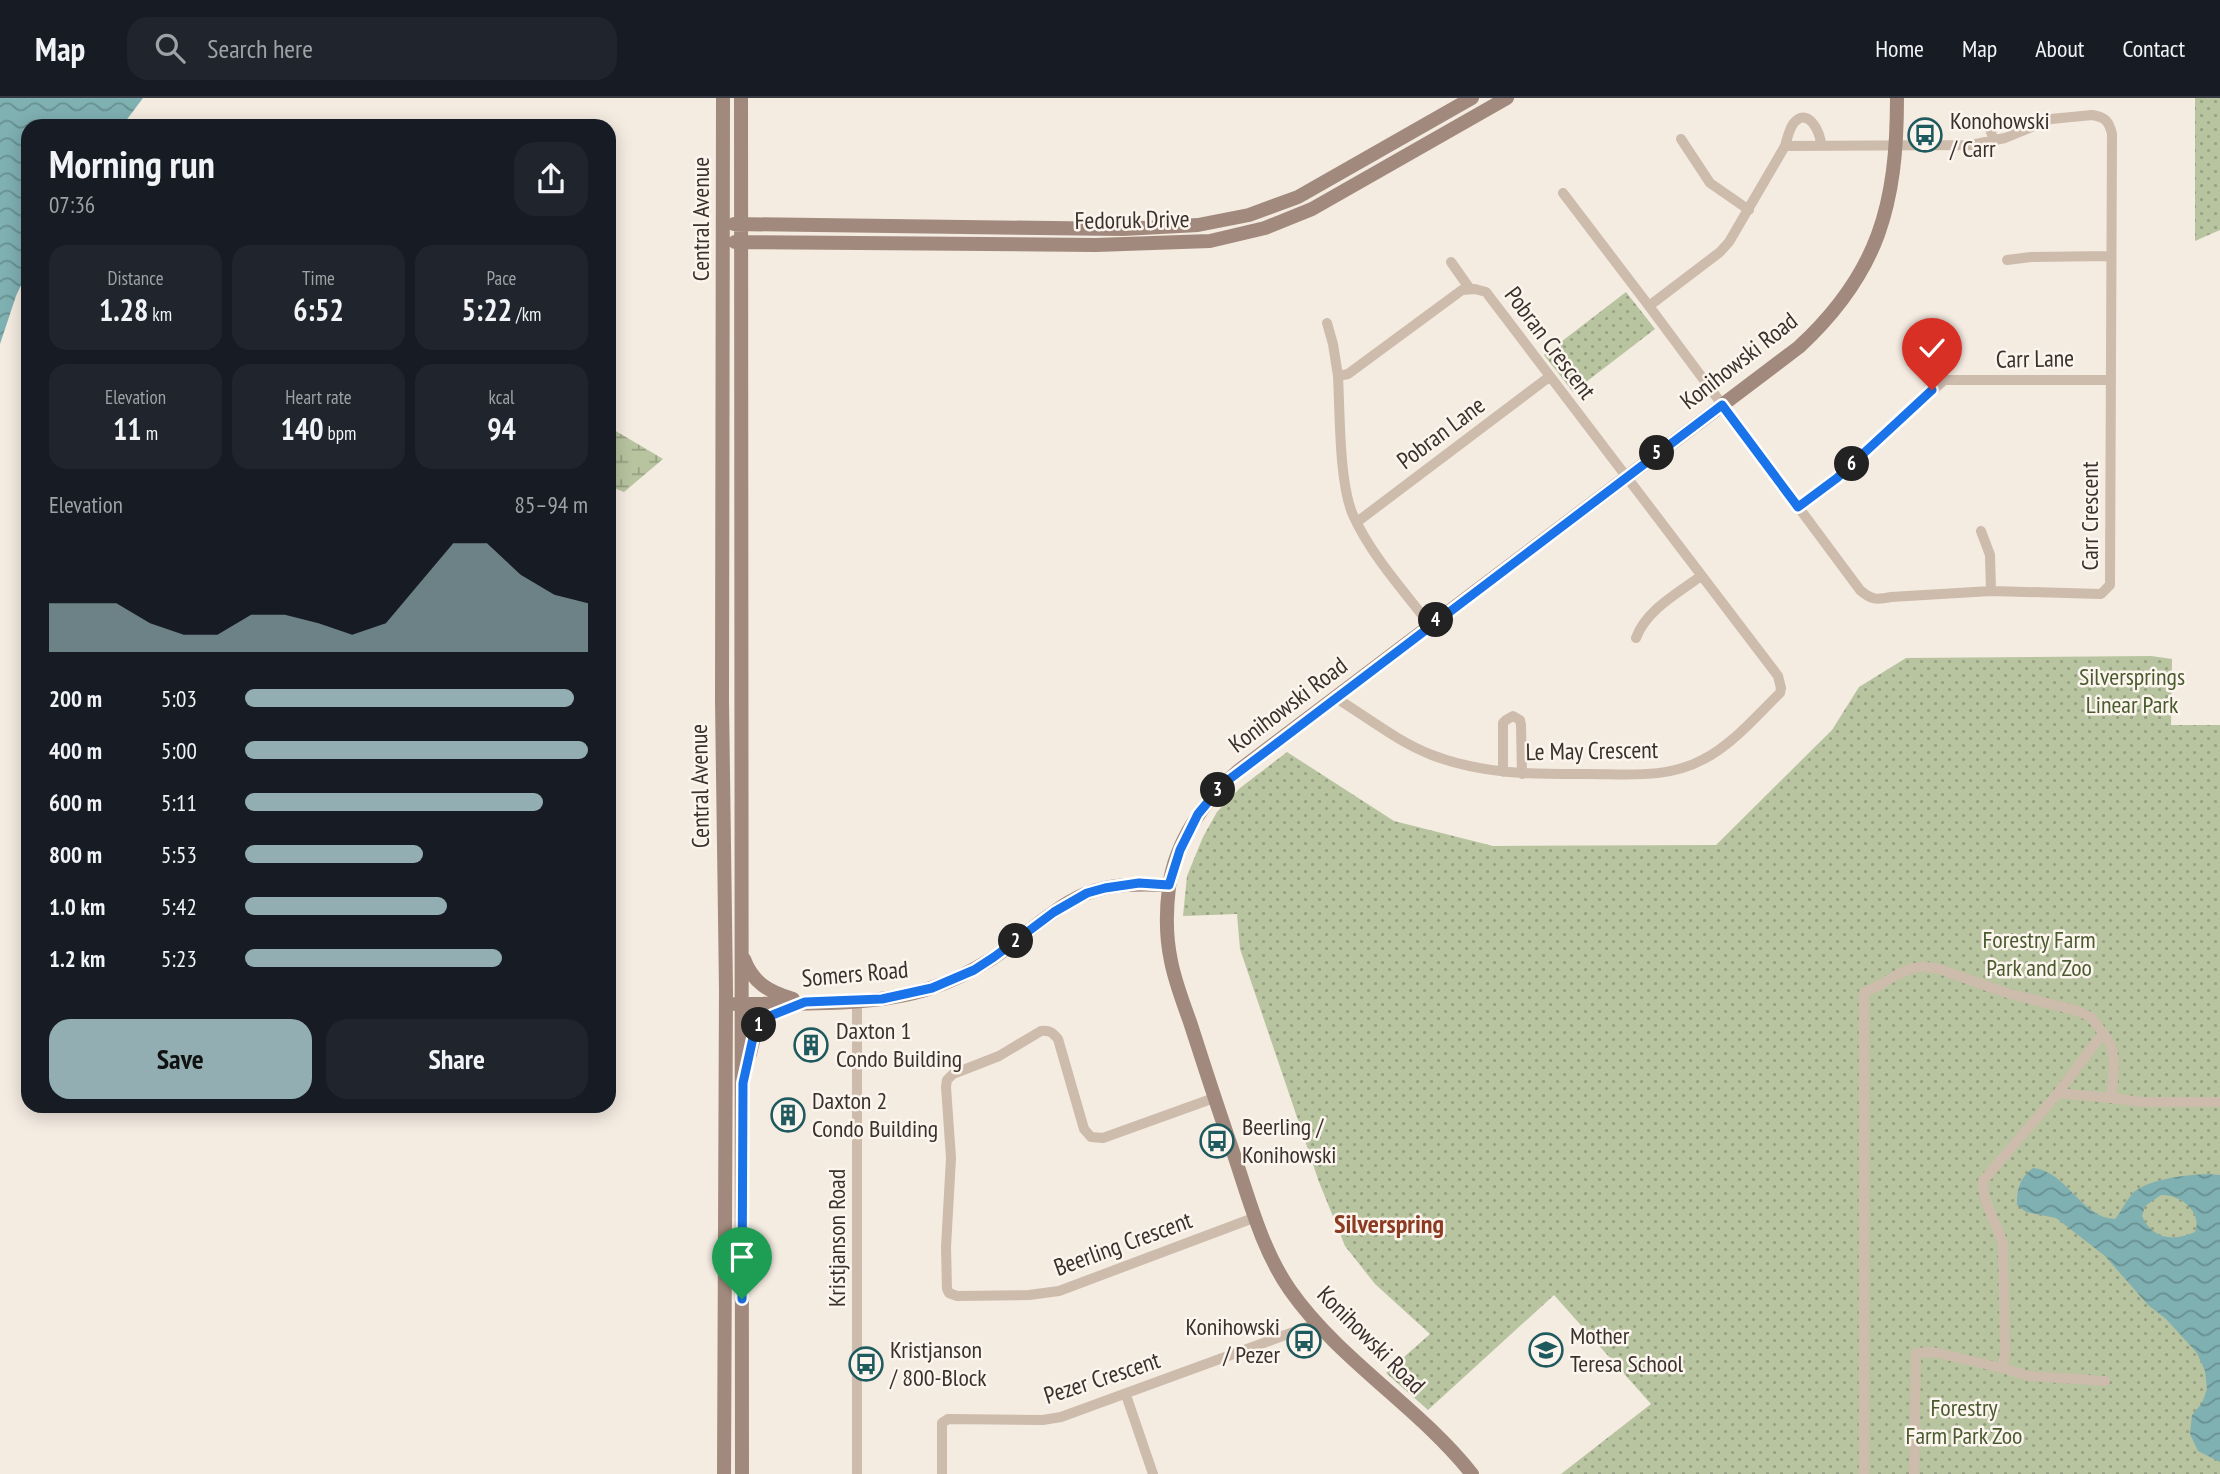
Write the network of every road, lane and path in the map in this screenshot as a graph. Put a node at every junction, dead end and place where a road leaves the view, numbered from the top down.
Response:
1 (723, 98) edge
2 (741, 98) edge
3 (1472, 98) edge
4 (1507, 98) edge
5 (1897, 98) edge
6 (1987, 123) dead end
7 (1681, 139) dead end
8 (1994, 141) junction
9 (1821, 145) junction
10 (1896, 145) junction
11 (1784, 146) junction
12 (1563, 193) dead end
13 (1749, 210) junction
14 (724, 224) junction
15 (742, 224) junction
16 (724, 242) junction
17 (742, 242) junction
18 (2110, 256) junction
19 (2007, 260) dead end
20 (1451, 262) dead end
21 (1470, 289) junction
22 (1649, 306) junction
23 (1327, 323) dead end
24 (1338, 376) junction
25 (1549, 377) junction
26 (2111, 380) junction
27 (1722, 405) junction
28 (1626, 477) junction
29 (1798, 507) junction
30 (1357, 522) junction
31 (1981, 531) dead end
32 (1701, 576) junction
33 (1991, 591) junction
34 (1430, 625) junction
35 (1636, 638) dead end
36 (1336, 698) junction
37 (1503, 772) junction
38 (1522, 774) junction
39 (1169, 885) junction
40 (742, 953) junction
41 (857, 1001) junction
42 (805, 1002) junction
43 (725, 1004) junction
44 (743, 1004) junction
45 (2104, 1033) junction
46 (743, 1083) junction
47 (2058, 1093) junction
48 (1214, 1098) junction
49 (2111, 1098) junction
50 (2220, 1102) edge
51 (1256, 1217) junction
52 (1318, 1323) junction
53 (2002, 1368) junction
54 (2105, 1381) dead end
55 (1126, 1395) junction
56 (724, 1474) edge
57 (742, 1474) edge
58 (857, 1474) edge
59 (942, 1474) edge
60 (1153, 1474) edge
61 (1472, 1474) edge
62 (1864, 1474) edge
63 (1914, 1474) edge

1 - 14 main road, Central Avenue
2 - 15 main road, Central Avenue
3 - 15 main road, Fedoruk Drive
4 - 17 main road, Fedoruk Drive
5 - 10 main road, Konihowski Road
6 - 8 street
7 - 13 street
8 - 10 street, Carr Crescent
8 - 18 street, Carr Crescent
9 - 10 street, Carr Crescent
9 - 11 street, Carr Crescent
9 - 11 street
10 - 27 main road, Konihowski Road
11 - 13 street
12 - 22 street, Carr Crescent
13 - 22 street
14 - 15 main road, Fedoruk Drive
14 - 16 main road, Central Avenue
15 - 17 main road, Central Avenue
16 - 17 main road, Fedoruk Drive
16 - 43 main road, Central Avenue
17 - 40 main road, Central Avenue
18 - 19 street
18 - 26 street, Carr Crescent
20 - 21 street
21 - 24 street, Pobran Crescent
21 - 25 street, Pobran Crescent
22 - 27 street, Carr Crescent
23 - 24 street
24 - 30 street
25 - 28 street, Pobran Crescent
25 - 30 street, Pobran Lane
26 - 29 street, Carr Lane
26 - 33 street, Carr Crescent
27 - 28 main road, Konihowski Road
27 - 29 street, Carr Crescent
28 - 32 street, Le May Crescent
28 - 34 main road, Konihowski Road
29 - 33 street, Carr Crescent
30 - 34 street
31 - 33 street
32 - 35 street
32 - 38 street, Le May Crescent
34 - 36 main road, Konihowski Road
36 - 37 street, Le May Crescent
36 - 39 main road, Konihowski Road
37 - 38 street, Le May Crescent
37 - 38 street
39 - 41 main road, Somers Road
39 - 48 main road, Konihowski Road
40 - 42 main road
40 - 44 main road, Central Avenue
41 - 42 main road, Somers Road
41 - 58 street, Kristjanson Road
42 - 44 main road, Somers Road
42 - 46 main road
43 - 44 main road, Somers Road
43 - 56 main road, Central Avenue
44 - 46 main road, Central Avenue
45 - 47 street
45 - 49 street
45 - 62 street
46 - 57 main road, Central Avenue
47 - 49 street
47 - 53 street
48 - 51 main road, Konihowski Road
48 - 51 street, Beerling Crescent
49 - 50 street
51 - 52 main road, Konihowski Road
52 - 55 street, Pezer Crescent
52 - 61 main road, Konihowski Road
53 - 54 street
53 - 63 street
55 - 59 street, Pezer Crescent
55 - 60 street

